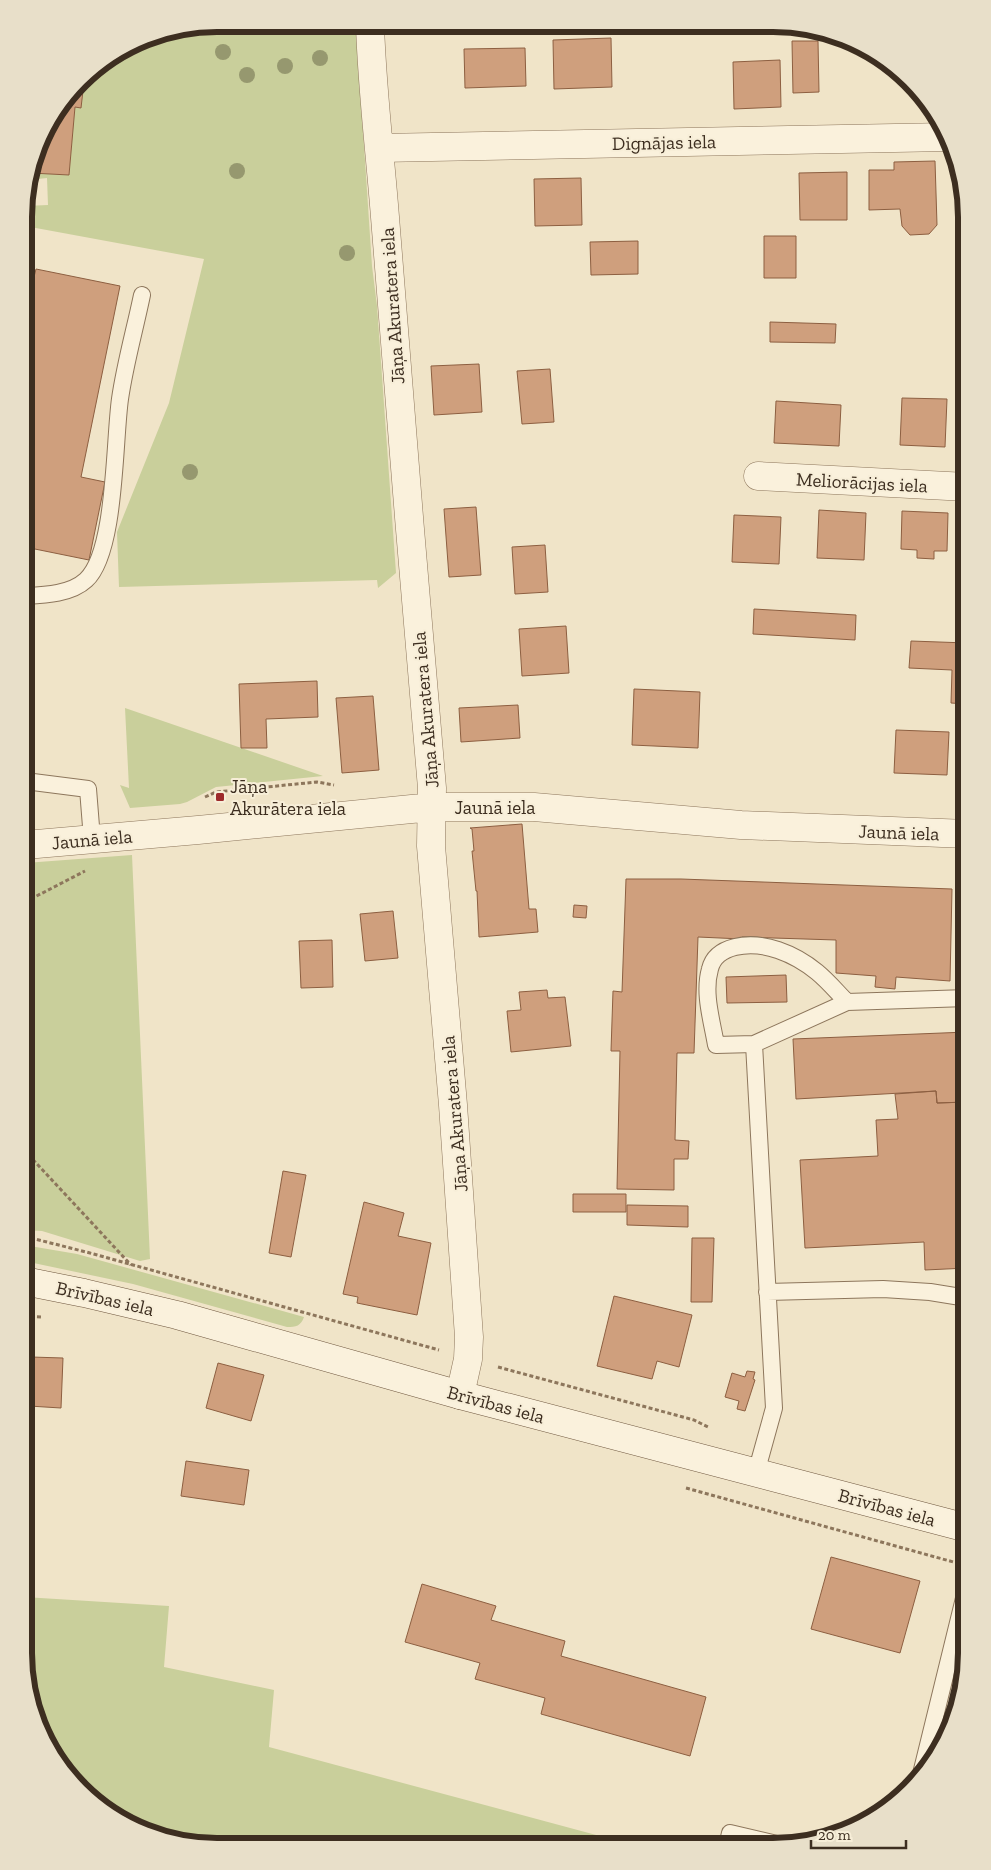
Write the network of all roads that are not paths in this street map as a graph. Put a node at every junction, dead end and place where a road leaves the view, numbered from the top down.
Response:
1 (370, 32) edge
2 (940, 137) edge
3 (380, 148) junction
4 (142, 295) dead end
5 (758, 476) dead end
6 (958, 487) edge
7 (32, 595) edge
8 (32, 782) edge
9 (432, 807) junction
10 (958, 834) edge
11 (92, 839) junction
12 (32, 844) edge
13 (958, 998) edge
14 (847, 1002) junction
15 (754, 1044) junction
16 (32, 1283) edge
17 (767, 1292) junction
18 (958, 1297) edge
19 (460, 1395) junction
20 (756, 1473) junction
21 (958, 1526) edge
22 (958, 1623) edge
23 (925, 1758) edge
24 (729, 1838) edge
25 (754, 1838) edge

1 - 3 street, Jāņa Akuratera iela
2 - 3 street, Dignājas iela
3 - 9 street, Jāņa Akuratera iela
4 - 7 lane
5 - 6 street, Meliorācijas iela
8 - 11 lane
9 - 10 street, Jaunā iela
9 - 11 street, Jaunā iela
9 - 19 street, Jāņa Akuratera iela
11 - 12 street, Jaunā iela
13 - 14 lane
14 - 15 lane
14 - 15 lane
15 - 17 lane
16 - 19 street, Brīvības iela
17 - 18 lane
17 - 20 lane
19 - 20 street, Brīvības iela
20 - 21 street, Brīvības iela
22 - 23 lane
24 - 25 lane

